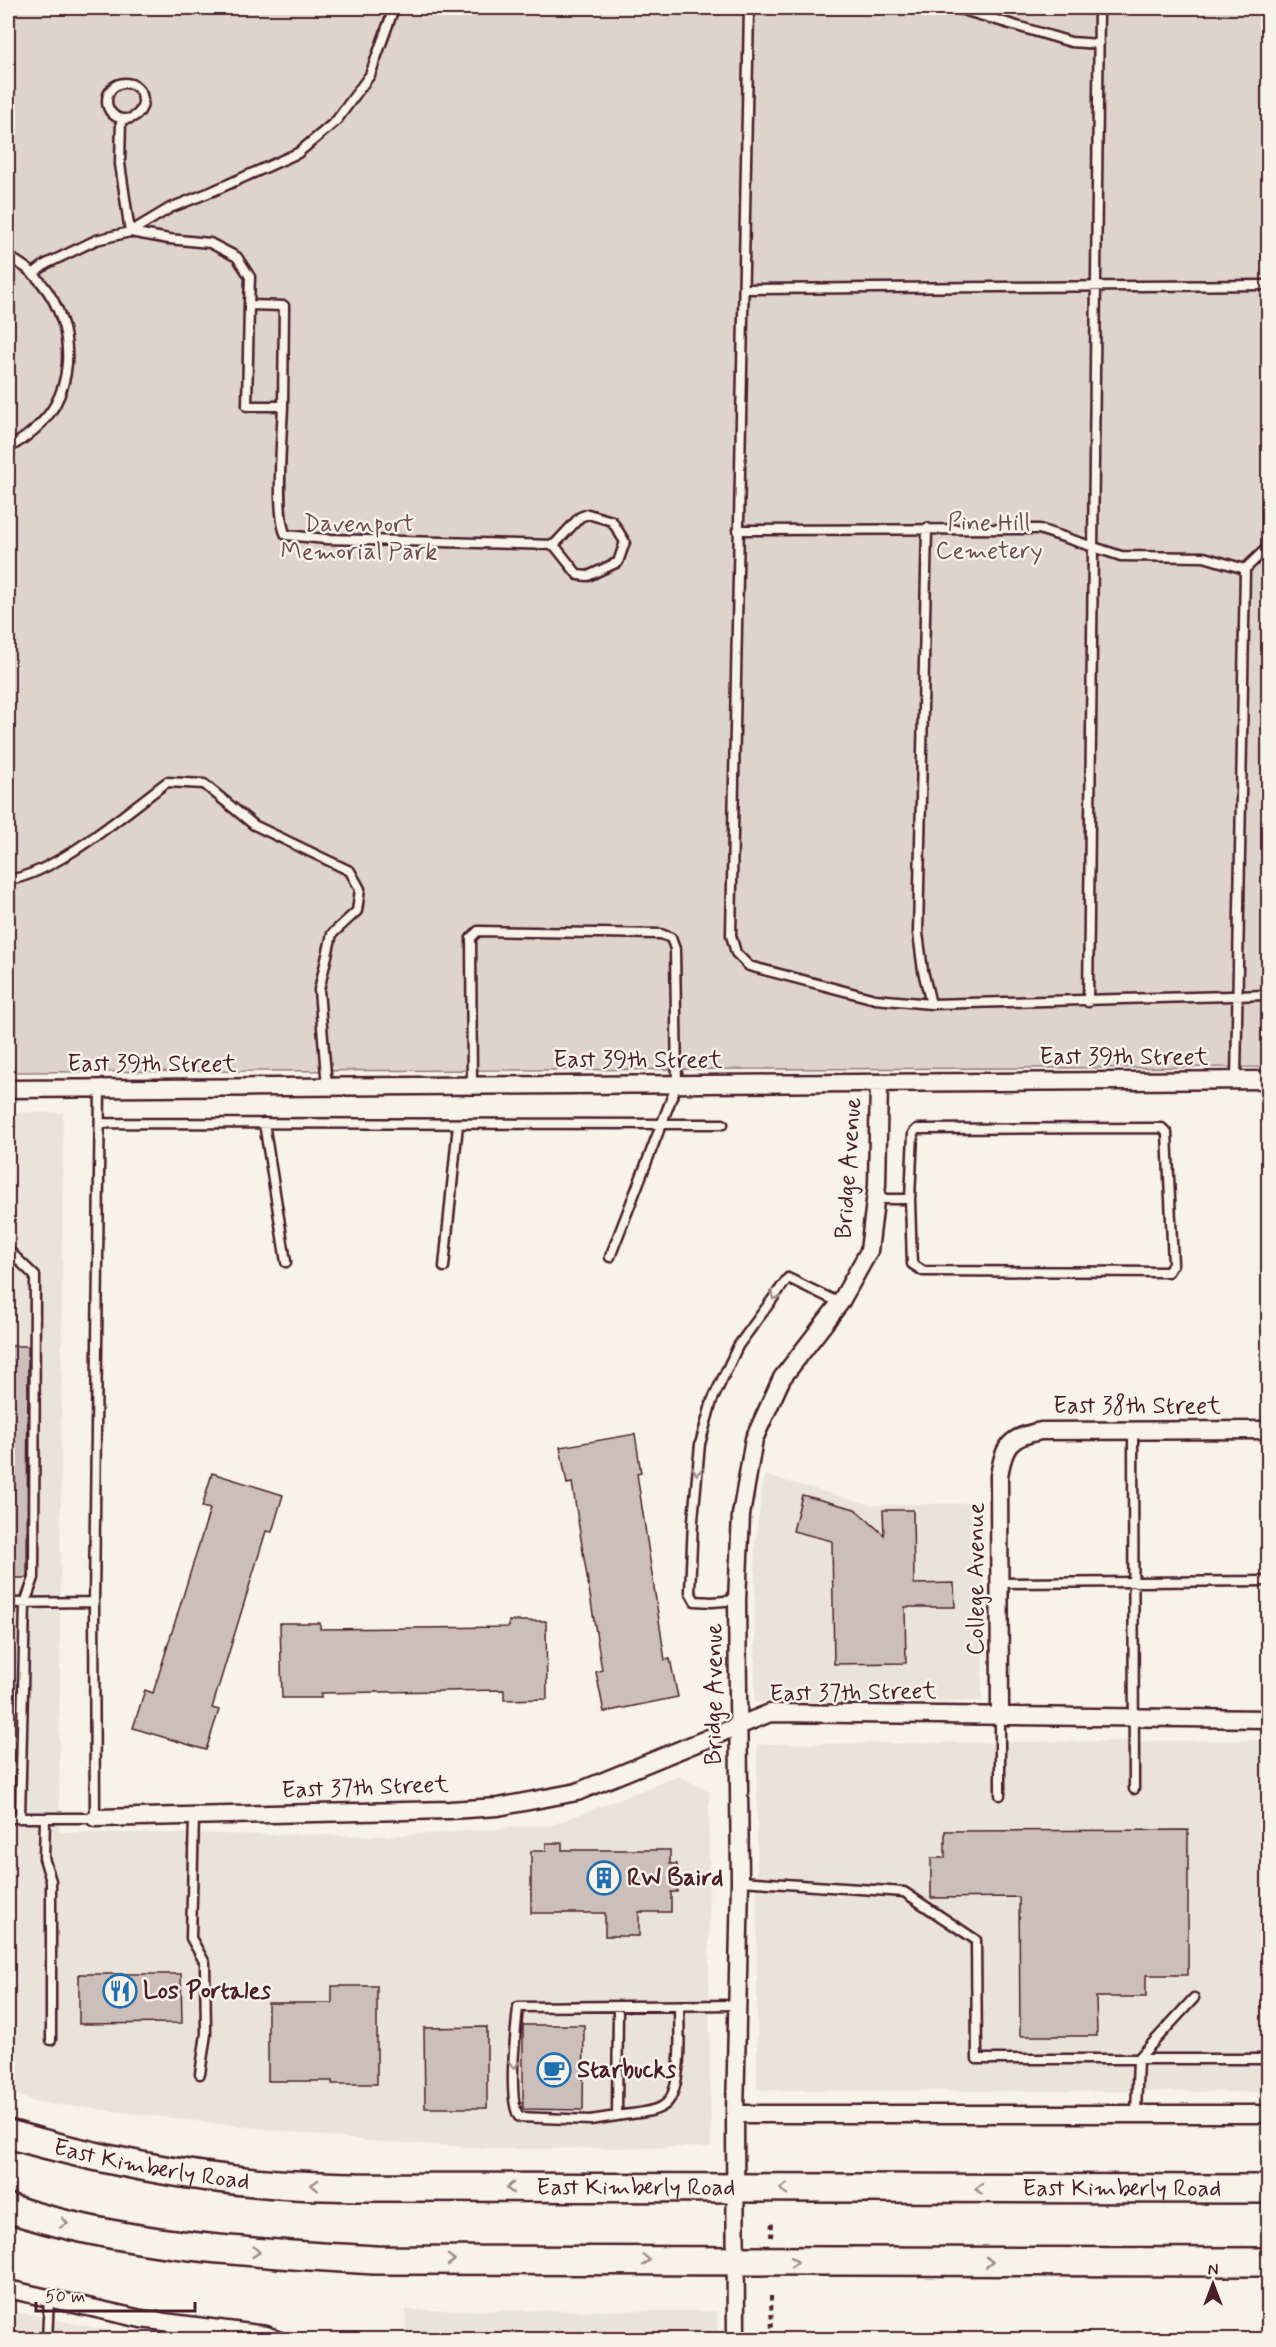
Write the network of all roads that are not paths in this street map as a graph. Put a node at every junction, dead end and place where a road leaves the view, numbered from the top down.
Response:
1 (394, 8) edge
2 (749, 8) edge
3 (956, 8) edge
4 (1099, 8) edge
5 (1099, 44) junction
6 (121, 118) junction
7 (130, 232) junction
8 (8, 258) edge
9 (33, 274) junction
10 (1269, 285) edge
11 (1096, 288) junction
12 (745, 289) junction
13 (249, 305) junction
14 (283, 406) junction
15 (8, 448) edge
16 (927, 528) junction
17 (738, 530) junction
18 (554, 545) junction
19 (1093, 546) junction
20 (1269, 547) edge
21 (1245, 569) junction
22 (8, 880) edge
23 (1239, 995) junction
24 (1269, 995) edge
25 (1088, 1002) junction
26 (931, 1004) junction
27 (1236, 1080) junction
28 (1269, 1080) edge
29 (879, 1083) junction
30 (677, 1084) junction
31 (472, 1086) junction
32 (327, 1087) junction
33 (100, 1088) junction
34 (8, 1089) edge
35 (100, 1123) junction
36 (264, 1123) junction
37 (458, 1124) junction
38 (662, 1124) junction
39 (723, 1124) dead end
40 (875, 1199) junction
41 (910, 1199) junction
42 (8, 1250) edge
43 (610, 1257) dead end
44 (286, 1262) dead end
45 (444, 1267) dead end
46 (840, 1303) junction
47 (1269, 1430) edge
48 (1133, 1431) junction
49 (1009, 1443) joint
50 (1269, 1581) edge
51 (1133, 1582) junction
52 (1000, 1583) junction
53 (737, 1600) junction
54 (94, 1602) junction
55 (8, 1603) edge
56 (25, 1603) junction
57 (1000, 1717) junction
58 (1134, 1718) junction
59 (1269, 1719) edge
60 (738, 1725) junction
61 (1134, 1790) dead end
62 (1000, 1795) dead end
63 (194, 1816) junction
64 (8, 1818) edge
65 (20, 1818) junction
66 (45, 1818) junction
67 (95, 1818) junction
68 (740, 1881) junction
69 (1194, 1998) dead end
70 (737, 2005) junction
71 (618, 2006) junction
72 (679, 2006) junction
73 (51, 2040) dead end
74 (1138, 2059) junction
75 (1269, 2060) edge
76 (200, 2074) dead end
77 (735, 2114) junction
78 (1136, 2114) junction
79 (1269, 2114) edge
80 (616, 2116) junction
81 (8, 2134) edge
82 (736, 2189) junction
83 (1269, 2189) edge
84 (8, 2208) edge
85 (736, 2262) junction
86 (1269, 2262) edge
87 (8, 2289) edge
88 (49, 2298) junction
89 (46, 2340) edge
90 (278, 2340) edge
91 (736, 2340) edge

1 - 7 lane
2 - 12 lane
3 - 5 lane
4 - 5 lane
5 - 11 lane
6 - 6 lane
6 - 7 lane
7 - 9 lane
7 - 13 lane
8 - 9 lane
9 - 15 lane
10 - 11 lane
11 - 12 lane
11 - 19 lane
12 - 17 lane
13 - 14 lane
13 - 14 lane
14 - 18 lane
16 - 17 lane
16 - 19 lane
16 - 26 lane
17 - 26 lane
18 - 18 lane
19 - 21 lane
19 - 25 lane
20 - 21 lane
21 - 23 lane
22 - 32 lane
23 - 24 lane
23 - 25 lane
23 - 27 lane
25 - 26 lane
27 - 28 street, East 39th Street
27 - 29 street, East 39th Street
29 - 30 street, East 39th Street
29 - 40 street, Bridge Avenue
30 - 31 street, East 39th Street
30 - 31 lane
30 - 38 lane
31 - 32 street, East 39th Street
32 - 33 street, East 39th Street
33 - 34 street, East 39th Street
33 - 35 lane
35 - 36 lane
35 - 54 lane
36 - 37 lane
36 - 44 lane
37 - 38 lane
37 - 45 lane
38 - 39 lane
38 - 43 lane
40 - 41 lane
40 - 46 street, Bridge Avenue
41 - 41 lane
42 - 56 lane
46 - 53 street, Bridge Avenue
46 -> 53 lane
47 - 48 street, East 38th Street
48 - 49 street, East 38th Street
48 - 51 lane
49 - 52 street, College Avenue
50 - 51 lane
51 - 52 lane
51 - 58 lane
52 - 57 street, College Avenue
53 - 60 street, Bridge Avenue
54 - 56 lane
54 - 67 lane
55 - 56 lane
56 - 65 lane
57 - 58 street, East 37th Street
57 - 60 street, East 37th Street
57 - 62 lane
58 - 59 street, East 37th Street
58 - 61 lane
60 - 63 street, East 37th Street
60 - 68 street, Bridge Avenue
63 - 67 street, East 37th Street
63 - 76 lane
64 - 65 lane
65 - 66 lane
66 - 67 lane
66 - 73 lane
68 - 70 street, Bridge Avenue
68 - 74 lane
69 - 74 lane
70 - 72 lane
70 - 77 street, Bridge Avenue
71 - 72 lane
71 - 80 lane
71 -> 80 lane
72 - 80 lane
74 - 75 lane
74 - 78 lane
77 - 78 street
77 - 82 street, Bridge Avenue
78 - 79 street
82 -> 81 main road, East Kimberly Road
83 -> 82 main road, East Kimberly Road
82 - 85 street, Bridge Avenue
84 -> 85 main road
85 -> 86 main road
85 - 91 street, Bridge Avenue
87 - 88 street
88 - 89 lane
88 - 90 street

